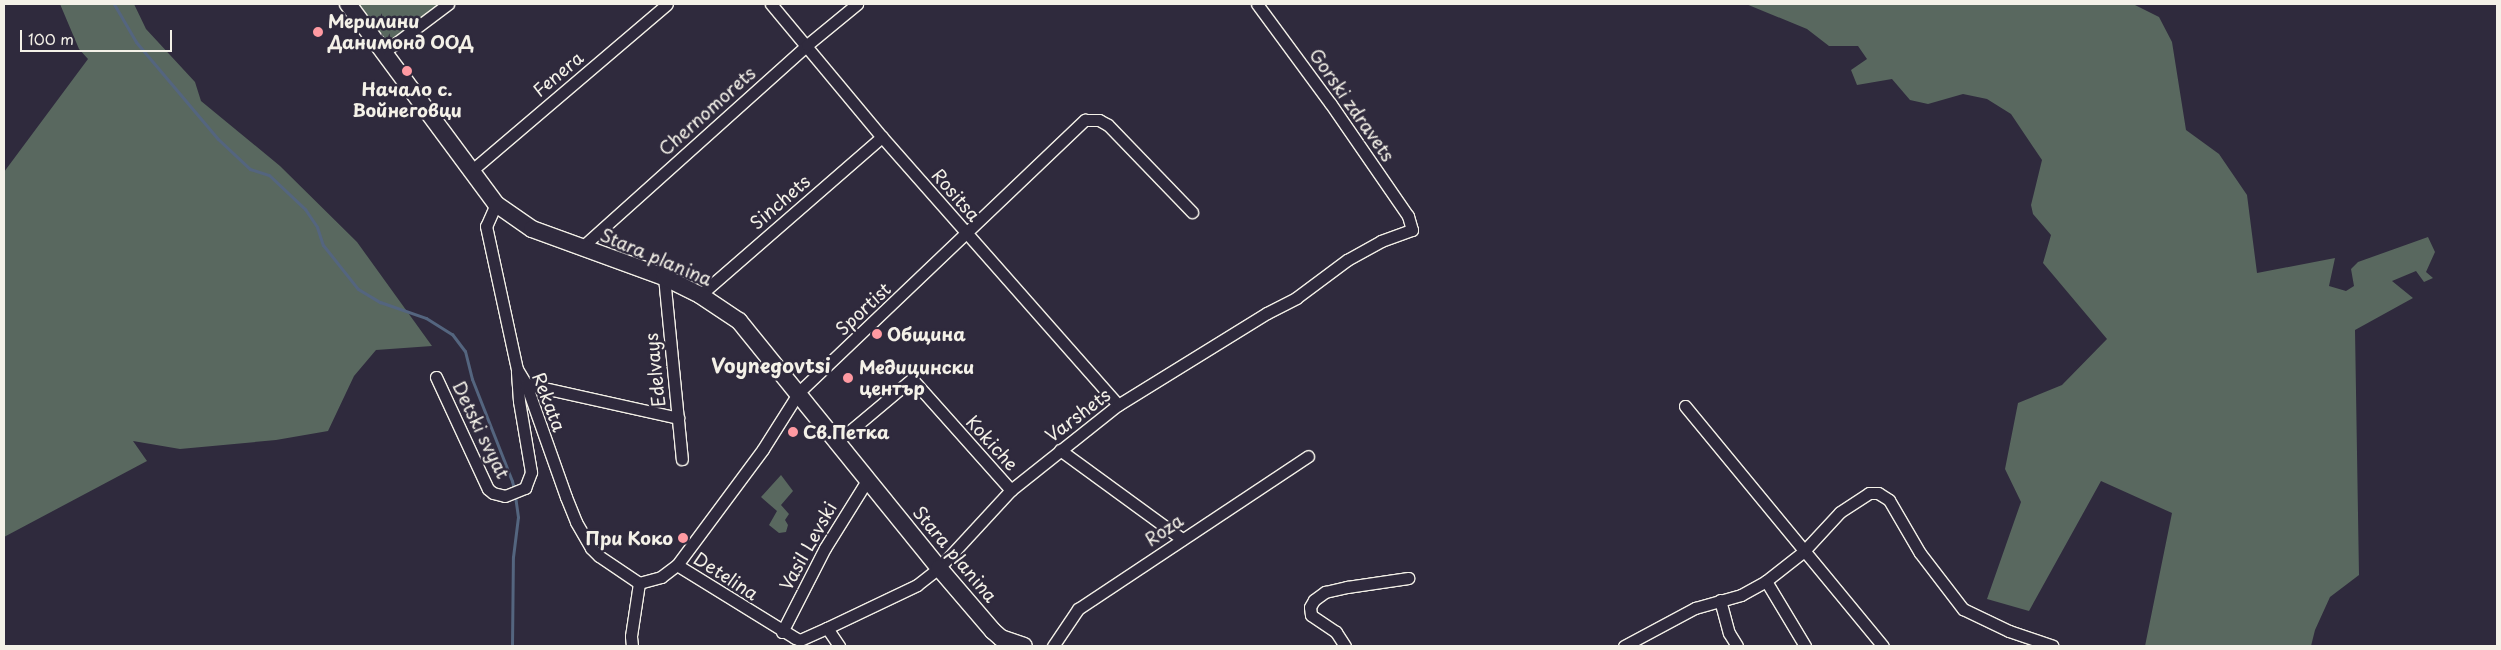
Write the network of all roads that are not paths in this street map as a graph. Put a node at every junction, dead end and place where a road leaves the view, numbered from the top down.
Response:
1 (348, 4) edge
2 (448, 4) edge
3 (667, 4) edge
4 (771, 4) edge
5 (856, 4) edge
6 (1257, 4) edge
7 (807, 45) junction
8 (384, 52) junction
9 (882, 137) junction
10 (471, 170) junction
11 (496, 204) junction
12 (1192, 212) dead end
13 (1412, 230) joint
14 (967, 235) junction
15 (582, 247) junction
16 (664, 278) junction
17 (700, 295) junction
18 (517, 369) junction
19 (436, 377) dead end
20 (526, 384) junction
21 (799, 392) junction
22 (1118, 405) junction
23 (1685, 406) dead end
24 (678, 418) junction
25 (838, 441) junction
26 (1060, 450) junction
27 (1308, 456) dead end
28 (682, 459) dead end
29 (868, 479) junction
30 (1011, 490) junction
31 (1182, 539) junction
32 (1803, 552) junction
33 (677, 565) junction
34 (939, 568) junction
35 (1408, 578) dead end
36 (1766, 581) junction
37 (639, 583) junction
38 (1720, 600) junction
39 (826, 628) junction
40 (782, 632) junction
41 (632, 646) edge
42 (839, 646) edge
43 (1024, 646) edge
44 (1053, 646) edge
45 (1345, 646) edge
46 (1624, 646) edge
47 (1737, 646) edge
48 (1806, 646) edge
49 (1883, 646) edge
50 (2053, 646) edge

1 - 8 street, Stara planina
2 - 8 street
3 - 10 street, Fenera
4 - 7 street, Rositsa
5 - 7 street, Chernomorets
6 - 13 street, Gorski zdravets
7 - 9 street, Rositsa
7 - 15 street, Chernomorets
8 - 10 street, Stara planina
9 - 14 street, Rositsa
9 - 17 street, Sinchets
10 - 11 street, Stara planina
11 - 15 street, Stara planina
11 - 18 street, Rekata
12 - 14 street, Sportist
13 - 22 street, Varshets
14 - 21 street, Sportist
14 - 22 street, Rositsa
15 - 16 street, Stara planina
16 - 17 street, Stara planina
16 - 24 street, Edelvays
17 - 21 street, Stara planina
18 - 19 street, Detski svyat
18 - 20 street, Rekata
20 - 24 street
20 - 37 street, Rekata
21 - 25 street, Stara planina
21 - 33 street, Sportist
22 - 26 street, Varshets
23 - 32 street
24 - 28 street, Edelvays
25 - 29 street, Stara planina
25 - 30 street, Kokiche
26 - 30 street, Varshets
26 - 31 street
27 - 31 street, Roza
29 - 34 street, Stara planina
29 - 40 street, Vasil Levski
30 - 34 street, Varshets
31 - 44 street, Roza
32 - 36 street
32 - 49 street
32 - 50 street
33 - 37 street, Sportist
33 - 40 street, Detelina
34 - 39 street, Varshets
34 - 43 street, Stara planina
35 - 45 street
36 - 38 street
36 - 48 street
37 - 41 street
38 - 46 street
38 - 47 street
39 - 40 street, Varshets
39 - 42 street

